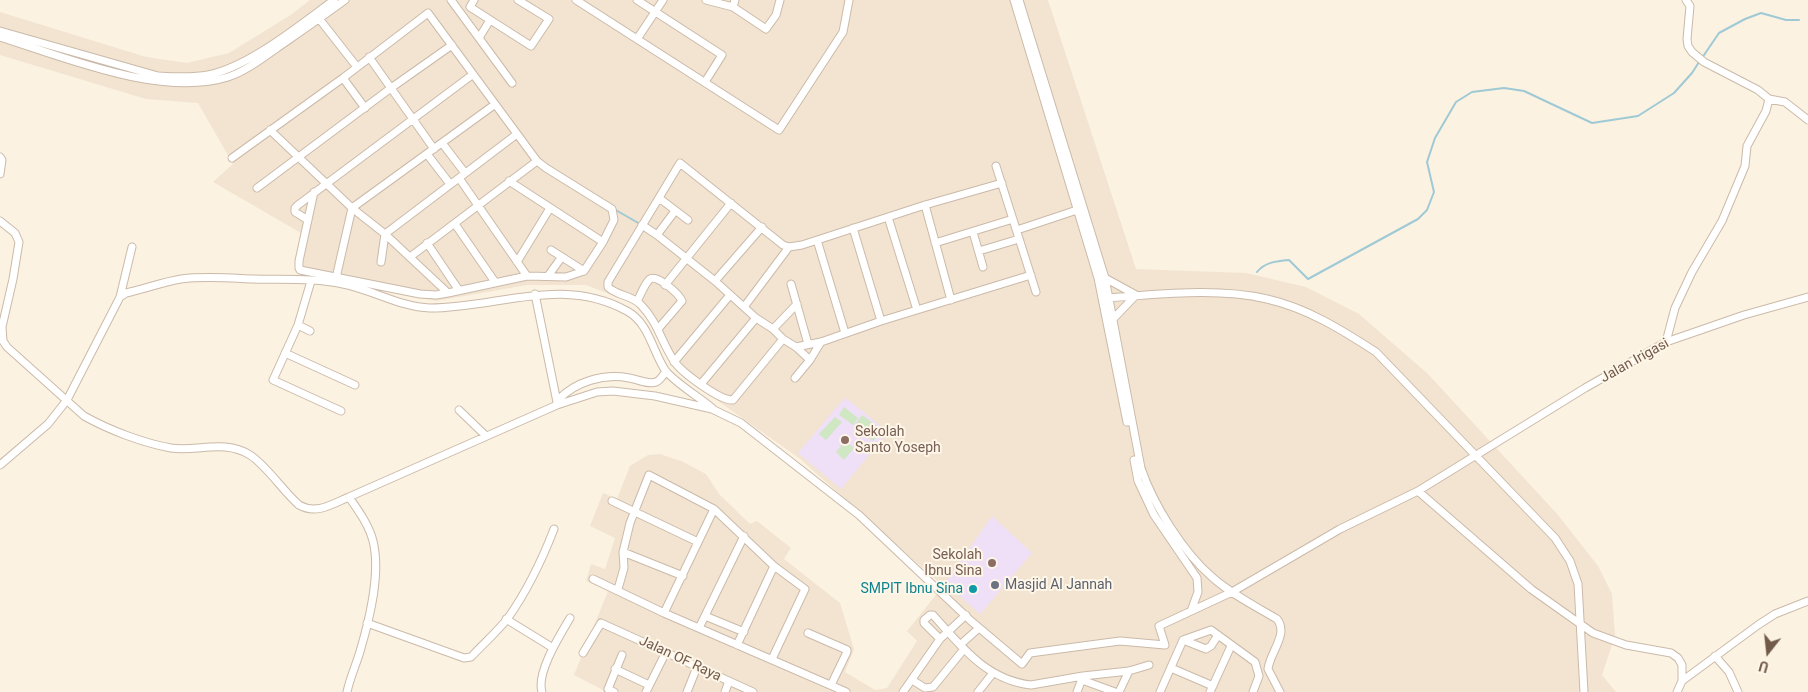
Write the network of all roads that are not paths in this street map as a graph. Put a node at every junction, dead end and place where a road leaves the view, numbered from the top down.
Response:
1 (334, 0) edge
2 (345, 0) edge
3 (451, 0) edge
4 (474, 0) edge
5 (518, 0) edge
6 (576, 0) edge
7 (637, 0) edge
8 (664, 0) edge
9 (706, 0) edge
10 (780, 0) edge
11 (849, 0) edge
12 (1014, 0) edge
13 (1019, 0) edge
14 (1686, 0) edge
15 (734, 4) edge
16 (656, 12) junction
17 (317, 16) junction
18 (490, 20) junction
19 (0, 31) edge
20 (0, 36) edge
21 (478, 38) junction
22 (638, 39) junction
23 (452, 45) junction
24 (369, 57) junction
25 (357, 67) junction
26 (472, 75) junction
27 (343, 78) junction
28 (705, 82) junction
29 (512, 83) dead end
30 (391, 88) junction
31 (1769, 99) junction
32 (494, 105) junction
33 (365, 108) junction
34 (412, 119) junction
35 (1808, 120) edge
36 (270, 130) junction
37 (517, 134) junction
38 (442, 143) junction
39 (434, 149) junction
40 (427, 154) junction
41 (0, 157) edge
42 (232, 158) dead end
43 (300, 158) junction
44 (537, 161) junction
45 (996, 166) dead end
46 (0, 174) edge
47 (462, 175) junction
48 (509, 181) junction
49 (327, 183) junction
50 (1002, 183) junction
51 (450, 184) junction
52 (257, 188) dead end
53 (314, 192) junction
54 (659, 198) junction
55 (731, 204) junction
56 (479, 205) junction
57 (925, 205) junction
58 (352, 208) junction
59 (550, 208) junction
60 (1081, 209) junction
61 (676, 211) junction
62 (888, 217) junction
63 (1013, 219) junction
64 (308, 220) junction
65 (688, 220) dead end
66 (0, 221) edge
67 (455, 224) junction
68 (642, 225) junction
69 (762, 227) junction
70 (853, 228) junction
71 (1017, 230) junction
72 (973, 232) junction
73 (385, 234) junction
74 (658, 235) junction
75 (1020, 239) junction
76 (817, 240) junction
77 (603, 242) junction
78 (935, 243) junction
79 (427, 244) junction
80 (132, 247) dead end
81 (398, 247) junction
82 (789, 247) junction
83 (384, 248) junction
84 (551, 250) dead end
85 (979, 251) junction
86 (410, 257) junction
87 (560, 258) junction
88 (686, 259) junction
89 (381, 262) dead end
90 (517, 262) junction
91 (983, 267) dead end
92 (584, 271) junction
93 (1031, 275) junction
94 (527, 276) junction
95 (548, 276) junction
96 (336, 278) junction
97 (1105, 278) junction
98 (311, 281) junction
99 (715, 281) junction
100 (495, 282) junction
101 (790, 284) dead end
102 (665, 285) junction
103 (458, 289) junction
104 (448, 292) junction
105 (1036, 292) dead end
106 (535, 294) junction
107 (730, 295) junction
108 (1136, 295) junction
109 (120, 297) junction
110 (1808, 297) edge
111 (1107, 298) junction
112 (951, 300) junction
113 (637, 301) junction
114 (797, 304) junction
115 (744, 307) junction
116 (917, 310) junction
117 (756, 318) junction
118 (1114, 318) junction
119 (882, 320) junction
120 (298, 326) junction
121 (658, 329) junction
122 (773, 330) junction
123 (310, 331) dead end
124 (845, 333) junction
125 (783, 340) junction
126 (821, 342) junction
127 (1666, 342) junction
128 (808, 344) junction
129 (796, 347) junction
130 (285, 353) junction
131 (810, 360) junction
132 (674, 362) junction
133 (666, 371) junction
134 (795, 378) dead end
135 (701, 384) junction
136 (355, 385) dead end
137 (67, 400) junction
138 (557, 403) junction
139 (712, 409) junction
140 (459, 410) dead end
141 (341, 411) dead end
142 (486, 436) junction
143 (1476, 455) junction
144 (0, 465) edge
145 (1418, 491) junction
146 (349, 497) junction
147 (612, 501) dead end
148 (714, 509) junction
149 (634, 512) junction
150 (554, 529) dead end
151 (744, 536) junction
152 (698, 542) junction
153 (623, 552) junction
154 (774, 566) junction
155 (683, 576) junction
156 (1211, 576) junction
157 (593, 579) dead end
158 (1198, 583) junction
159 (618, 589) junction
160 (1232, 592) junction
161 (1808, 601) edge
162 (1191, 611) junction
163 (664, 613) junction
164 (705, 616) junction
165 (966, 616) junction
166 (570, 618) dead end
167 (506, 619) junction
168 (367, 623) junction
169 (1581, 625) junction
170 (699, 628) junction
171 (979, 628) junction
172 (744, 632) junction
173 (949, 633) junction
174 (808, 634) dead end
175 (1218, 634) junction
176 (940, 639) junction
177 (1183, 640) junction
178 (737, 645) junction
179 (1231, 646) junction
180 (962, 647) junction
181 (553, 648) junction
182 (666, 652) junction
183 (583, 654) dead end
184 (622, 655) dead end
185 (1715, 656) junction
186 (772, 659) junction
187 (1149, 665) dead end
188 (697, 667) junction
189 (1170, 668) junction
190 (615, 670) junction
191 (1128, 671) junction
192 (993, 673) junction
193 (1083, 678) junction
194 (912, 680) junction
195 (729, 681) junction
196 (1682, 681) junction
197 (1040, 683) junction
198 (832, 685) junction
199 (1031, 685) junction
200 (648, 688) edge
201 (1211, 689) edge
202 (347, 692) edge
203 (542, 692) edge
204 (614, 692) edge
205 (687, 692) edge
206 (725, 692) edge
207 (753, 692) edge
208 (846, 692) edge
209 (903, 692) edge
210 (978, 692) edge
211 (1026, 692) edge
212 (1035, 692) edge
213 (1077, 692) edge
214 (1115, 692) edge
215 (1119, 692) edge
216 (1160, 692) edge
217 (1253, 692) edge
218 (1280, 692) edge
219 (1584, 692) edge
220 (1677, 692) edge
221 (1738, 692) edge

1 - 17 street
2 - 17 street
3 - 21 street
4 - 18 street
5 - 18 street
6 - 22 street
7 - 16 street
8 - 16 street
9 - 15 street
10 - 15 street
11 - 28 street
12 - 60 street
13 - 60 street
14 - 31 street
16 - 22 street
16 - 28 street
17 - 19 street
17 - 20 street
17 - 25 street
18 - 21 street
21 - 29 street
22 - 28 street
23 - 24 street
23 - 26 street
23 - 30 street
24 - 25 street
24 - 30 street
25 - 27 street
26 - 32 street
26 - 34 street
27 - 33 street
27 - 36 street
30 - 33 street
30 - 34 street
31 - 35 street
31 - 127 street
32 - 37 street
32 - 38 street
33 - 43 street
34 - 39 street
34 - 49 street
36 - 42 street
36 - 43 street
37 - 44 street
37 - 47 street
38 - 39 street
38 - 47 street
39 - 40 street
40 - 51 street
40 - 58 street
41 - 46 street
43 - 49 street
43 - 52 street
44 - 48 street
44 - 77 street
45 - 50 street
47 - 51 street
47 - 56 street
48 - 56 street
48 - 59 street
49 - 53 street
49 - 58 street
50 - 57 street
50 - 63 street
51 - 73 street
53 - 64 street
53 - 64 street
54 - 55 street
54 - 61 street
54 - 68 street
55 - 69 street
55 - 88 street
56 - 67 street
56 - 90 street
57 - 62 street
57 - 78 street
58 - 73 street
58 - 96 street
59 - 77 street
59 - 90 street
60 - 71 street
60 - 97 street
60 - 111 street
61 - 65 street
61 - 74 street
62 - 70 street
62 - 116 street
63 - 71 street
63 - 72 street
64 - 96 street
66 - 137 street
67 - 79 street
67 - 100 street
68 - 74 street
68 - 113 street
69 - 82 street
69 - 99 street
70 - 76 street
70 - 119 street
71 - 75 street
72 - 78 street
72 - 85 street
73 - 81 street
73 - 83 street
74 - 88 street
75 - 85 street
75 - 93 street
76 - 82 street
76 - 124 street
77 - 92 street
78 - 112 street
79 - 86 street
79 - 103 street
80 - 109 street
81 - 83 street
81 - 86 street
82 - 115 street
83 - 89 street
84 - 87 street
85 - 91 street
86 - 104 street
87 - 92 street
87 - 95 street
88 - 99 street
88 - 102 street
90 - 94 street
92 - 95 street
93 - 105 street
93 - 112 street
94 - 95 street
94 - 100 street
96 - 104 street
97 - 108 street
97 - 111 street
98 - 106 street
98 - 109 street
98 - 120 street
99 - 107 street
100 - 103 street
101 - 114 street
102 - 113 street
102 - 121 street
103 - 104 street
106 - 133 street
106 - 138 street
107 - 115 street
107 - 132 street
108 - 111 street
108 - 118 street
108 - 143 street
109 - 137 street
110 - 127 street, Jalan Irigasi
111 - 118 street
111 - 158 street
112 - 116 street
113 - 121 street
114 - 122 street
114 - 128 street
115 - 117 street
116 - 119 street
117 - 122 street
117 - 135 street
118 - 156 street
119 - 124 street
120 - 123 street
120 - 130 street
121 - 132 street
122 - 125 street
124 - 126 street
125 - 129 street
125 - 135 street
126 - 128 street
126 - 131 street
127 - 143 street, Jalan Irigasi
128 - 129 street
129 - 131 street
130 - 136 street
130 - 141 street
131 - 134 street
132 - 135 street
133 - 138 street
133 - 139 street
137 - 144 street
137 - 146 street
138 - 139 street
138 - 142 street
139 - 165 street
140 - 142 street
142 - 146 street
143 - 145 street, Jalan Irigasi
143 - 169 street
145 - 160 street, Jalan Irigasi
145 - 169 street
146 - 168 street
147 - 149 street
148 - 149 street
148 - 151 street
148 - 152 street
149 - 152 street
149 - 153 street
150 - 167 street
151 - 154 street
151 - 164 street
152 - 155 street
153 - 155 street
153 - 159 street
154 - 172 street
154 - 186 street
155 - 163 street
156 - 158 street
156 - 160 street
157 - 159 street
158 - 162 street
159 - 163 street
160 - 162 street, Jalan Irigasi
160 - 218 street
161 - 185 street
162 - 171 street, Jalan Irigasi
163 - 170 street
164 - 170 street
164 - 172 street
165 - 171 street
165 - 173 street
166 - 181 street
167 - 168 street
167 - 181 street
168 - 202 street
169 - 196 street
169 - 219 street
170 - 178 street
171 - 180 street
172 - 178 street
173 - 176 street
173 - 176 street
173 - 180 street
174 - 198 street
175 - 177 street
175 - 177 street
175 - 179 street
176 - 194 street
177 - 189 street
178 - 186 street
179 - 201 street
179 - 217 street
180 - 192 street
180 - 194 street
181 - 203 street
182 - 183 street, Jalan OF Raya
182 - 188 street, Jalan OF Raya
182 - 200 street
184 - 190 street
185 - 196 street
185 - 221 street
186 - 198 street
187 - 191 street
188 - 195 street, Jalan OF Raya
188 - 205 street
189 - 201 street
189 - 216 street
190 - 200 street
190 - 204 street
191 - 193 street
191 - 215 street
192 - 199 street
192 - 210 street
193 - 197 street
193 - 213 street
193 - 214 street
194 - 209 street
195 - 206 street
195 - 207 street, Jalan OF Raya
196 - 220 street
197 - 199 street
197 - 212 street
198 - 208 street
199 - 211 street

